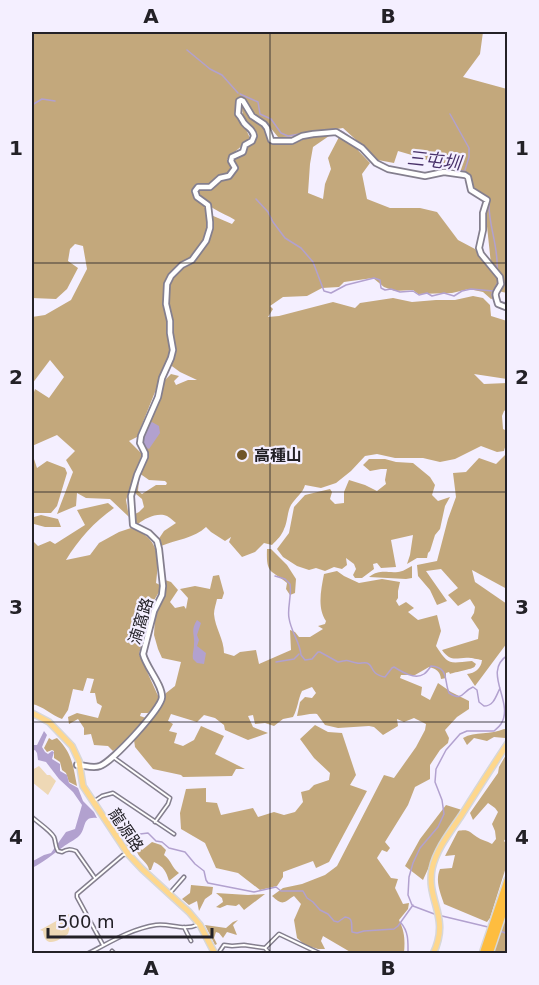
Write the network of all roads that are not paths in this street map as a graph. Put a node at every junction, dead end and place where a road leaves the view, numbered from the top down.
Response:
1 (507, 308) edge
2 (32, 714) edge
3 (507, 745) edge
4 (113, 757) junction
5 (78, 765) junction
6 (93, 802) junction
7 (98, 811) junction
8 (32, 816) edge
9 (155, 822) junction
10 (174, 834) dead end
11 (127, 854) junction
12 (95, 878) junction
13 (184, 878) dead end
14 (507, 880) edge
15 (169, 894) junction
16 (507, 897) edge
17 (198, 925) junction
18 (184, 927) junction
19 (191, 941) dead end
20 (103, 945) junction
21 (265, 948) junction
22 (87, 954) edge
23 (215, 954) edge
24 (270, 954) edge
25 (321, 954) edge
26 (434, 954) edge
27 (483, 954) edge
28 (489, 954) edge

1 - 4 street, 湳窩路
2 - 5 main road
3 - 26 main road
4 - 5 street, 湳窩路
4 - 9 street
5 - 6 main road
5 - 7 main road, 龍源路
6 - 7 main road
6 - 9 street
7 - 11 main road
8 - 12 street
9 - 10 street
11 - 12 street
11 - 15 main road
11 - 17 main road, 龍源路
12 - 20 street
13 - 15 street
14 - 27 highway
15 - 17 main road
16 - 28 highway
17 - 18 street
17 - 23 main road
18 - 19 street
18 - 20 street
20 - 22 street
21 - 23 street
21 - 24 street
21 - 25 street

